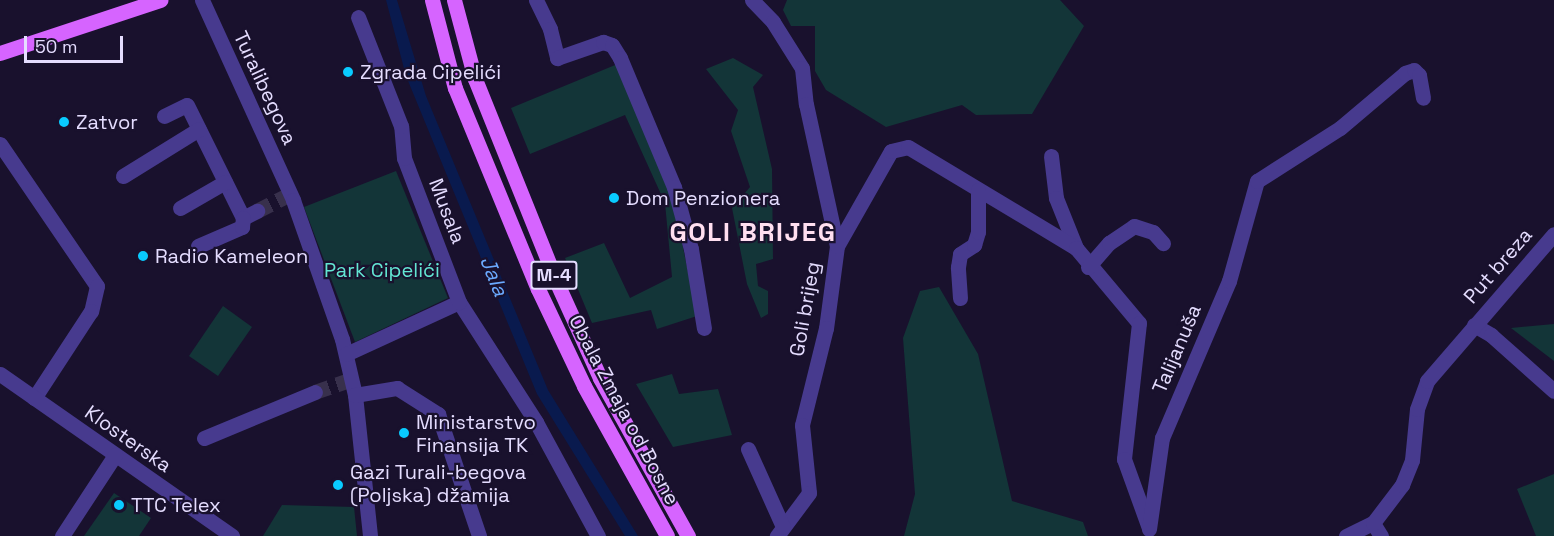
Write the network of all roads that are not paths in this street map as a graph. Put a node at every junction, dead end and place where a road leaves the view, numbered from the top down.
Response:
1 (160, 0) edge
2 (432, 0) edge
3 (454, 0) edge
4 (536, 0) edge
5 (752, 0) edge
6 (205, 3) edge
7 (358, 17) dead end
8 (0, 53) edge
9 (1423, 98) dead end
10 (164, 116) dead end
11 (199, 129) junction
12 (0, 144) edge
13 (1051, 156) dead end
14 (123, 176) dead end
15 (225, 182) junction
16 (978, 190) junction
17 (180, 208) dead end
18 (258, 211) tunnel mouth
19 (243, 218) junction
20 (1554, 234) edge
21 (1164, 243) dead end
22 (198, 246) dead end
23 (837, 246) junction
24 (1076, 248) junction
25 (1088, 267) junction
26 (960, 298) dead end
27 (459, 302) junction
28 (1474, 325) junction
29 (704, 328) dead end
30 (346, 354) junction
31 (0, 374) edge
32 (351, 385) junction
33 (1554, 391) edge
34 (315, 392) tunnel mouth
35 (34, 398) junction
36 (204, 438) dead end
37 (748, 449) dead end
38 (115, 456) junction
39 (1377, 530) edge
40 (780, 531) edge
41 (1148, 532) edge
42 (62, 536) edge
43 (232, 536) edge
44 (370, 536) edge
45 (479, 536) edge
46 (598, 536) edge
47 (667, 536) edge
48 (688, 536) edge
49 (1346, 536) edge

1 - 8 main road
2 - 47 main road, Obala Zmaja od Bosne / M-4
3 - 48 main road, Obala Zmaja od Bosne / M-4
4 - 29 street
5 - 23 street, Goli brijeg
6 - 30 street, Turalibegova
7 - 27 street, Musala
9 - 41 street, Talijanuša
10 - 11 street
11 - 14 street
11 - 15 street
12 - 35 street
13 - 24 street
15 - 17 street
15 - 19 street
16 - 23 street
16 - 24 street
16 - 26 street
18 - 19 street
19 - 22 street
20 - 28 street, Put breza
21 - 25 street
23 - 40 street, Goli brijeg
24 - 25 street
25 - 41 street
27 - 30 street
27 - 46 street, Musala
28 - 33 street, Put breza
28 - 39 street, Put breza
30 - 32 street, Turalibegova
31 - 35 street, Klosterska
32 - 44 street, Turalibegova
32 - 45 street
34 - 36 street
35 - 38 street, Klosterska
37 - 40 street, Goli brijeg
38 - 42 street
38 - 43 street, Klosterska
39 - 49 street

